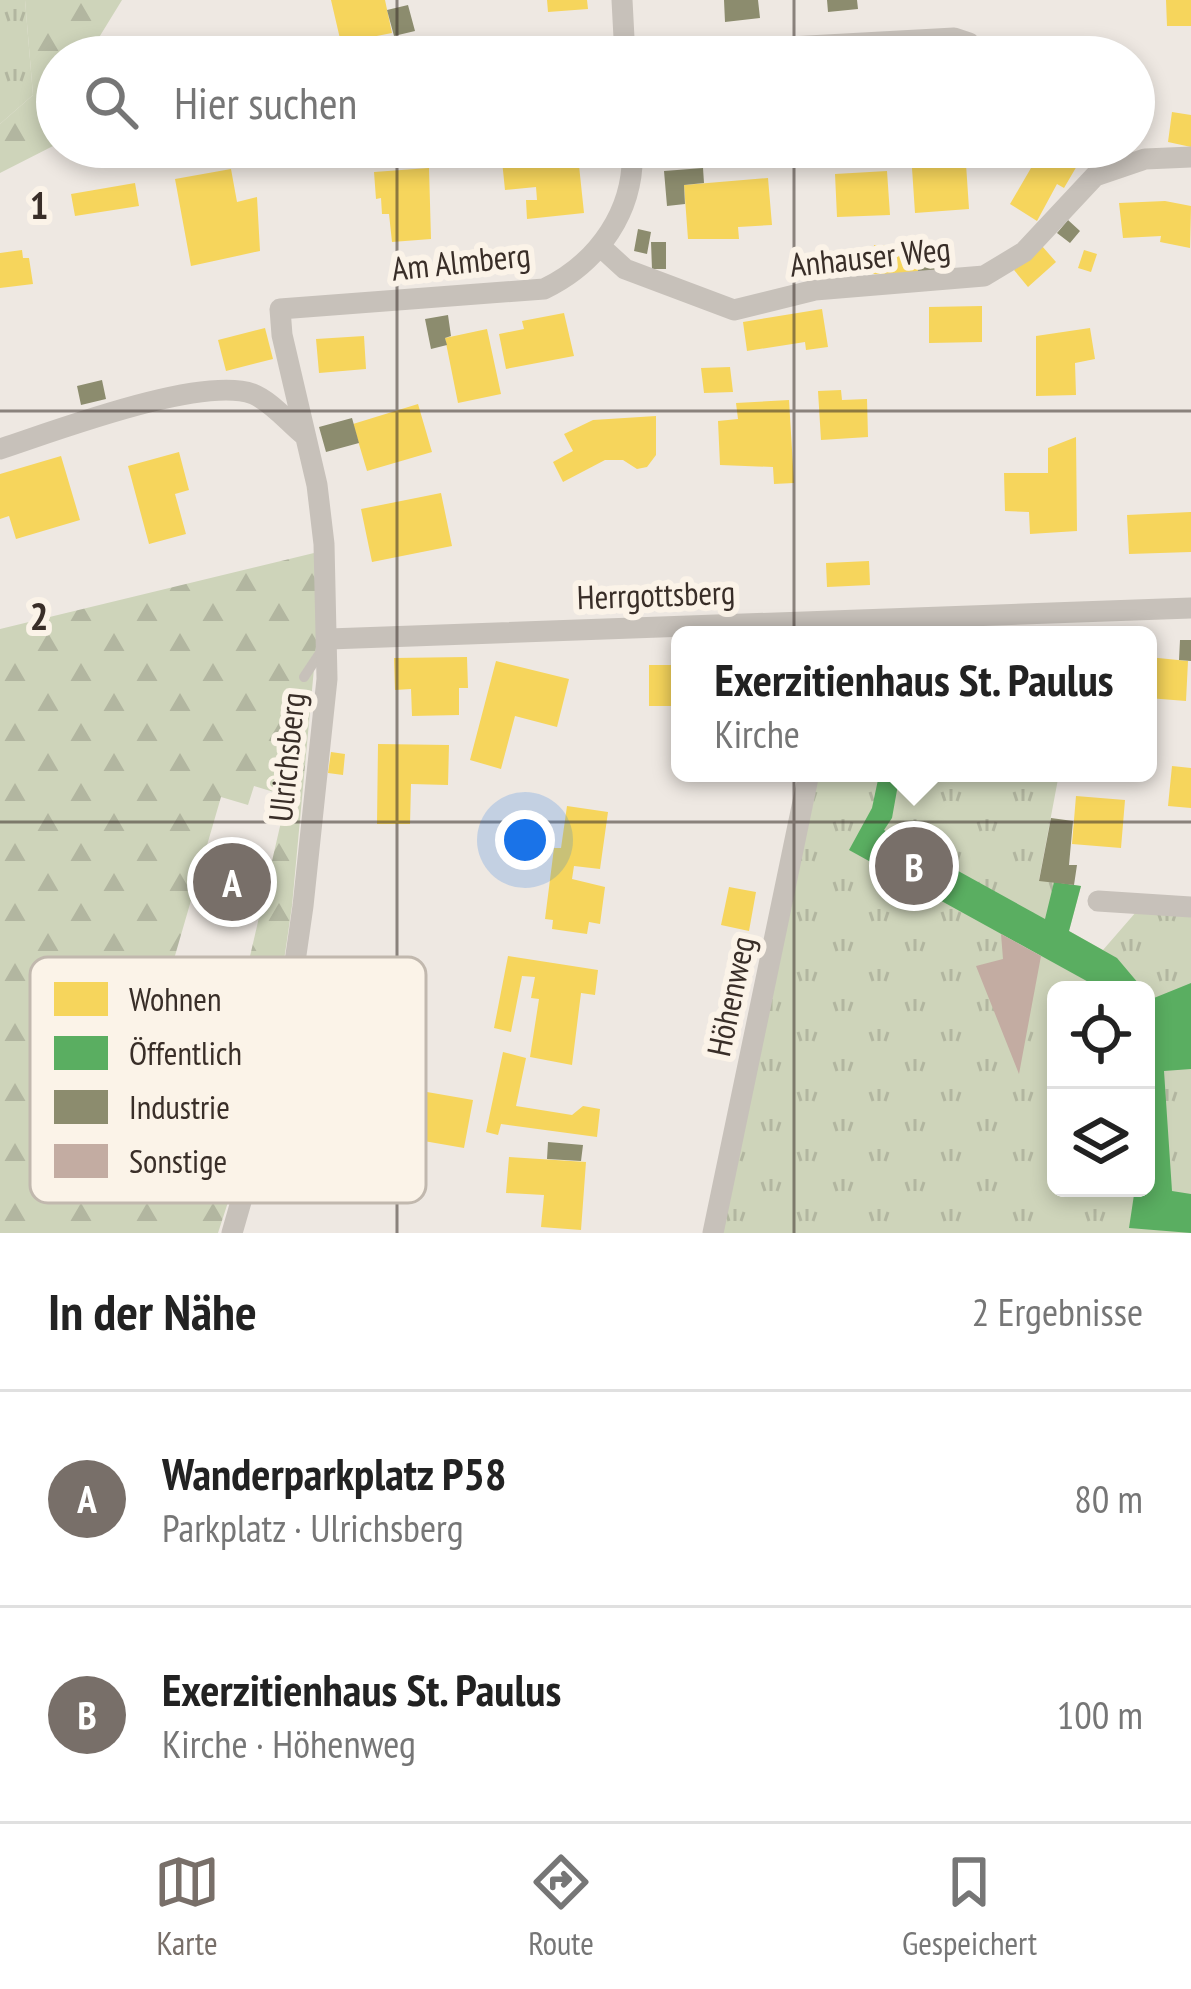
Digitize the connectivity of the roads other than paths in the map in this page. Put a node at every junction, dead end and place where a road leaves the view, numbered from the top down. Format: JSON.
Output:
{"nodes":[{"id":1,"x":622,"y":0,"type":"edge"},
{"id":2,"x":625,"y":36,"type":"edge"},
{"id":3,"x":1191,"y":157,"type":"edge"},
{"id":4,"x":1155,"y":159,"type":"edge"},
{"id":5,"x":629,"y":168,"type":"edge"},
{"id":6,"x":1119,"y":168,"type":"edge"},
{"id":7,"x":602,"y":248,"type":"junction"},
{"id":8,"x":304,"y":435,"type":"junction"},
{"id":9,"x":0,"y":449,"type":"edge"},
{"id":10,"x":1191,"y":608,"type":"edge"},
{"id":11,"x":871,"y":626,"type":"edge"},
{"id":12,"x":671,"y":632,"type":"edge"},
{"id":13,"x":329,"y":639,"type":"junction"},
{"id":14,"x":304,"y":677,"type":"dead end"},
{"id":15,"x":807,"y":782,"type":"edge"},
{"id":16,"x":1098,"y":901,"type":"dead end"},
{"id":17,"x":1191,"y":907,"type":"edge"},
{"id":18,"x":296,"y":957,"type":"edge"},
{"id":19,"x":241,"y":1203,"type":"edge"},
{"id":20,"x":232,"y":1233,"type":"edge"},
{"id":21,"x":713,"y":1233,"type":"edge"}],
"edges":[{"from":1,"to":2,"type":"street"},
{"from":3,"to":4,"type":"street","name":"Anhauser Weg"},
{"from":5,"to":7,"type":"street"},
{"from":6,"to":7,"type":"street","name":"Anhauser Weg"},
{"from":7,"to":8,"type":"street","name":"Am Almberg"},
{"from":8,"to":9,"type":"street"},
{"from":8,"to":13,"type":"street"},
{"from":10,"to":11,"type":"street","name":"Herrgottsberg"},
{"from":12,"to":13,"type":"street","name":"Herrgottsberg"},
{"from":13,"to":14,"type":"lane"},
{"from":13,"to":18,"type":"street","name":"Ulrichsberg"},
{"from":15,"to":21,"type":"street","name":"Höhenweg"},
{"from":16,"to":17,"type":"street"},
{"from":19,"to":20,"type":"street","name":"Ulrichsberg"}]}
